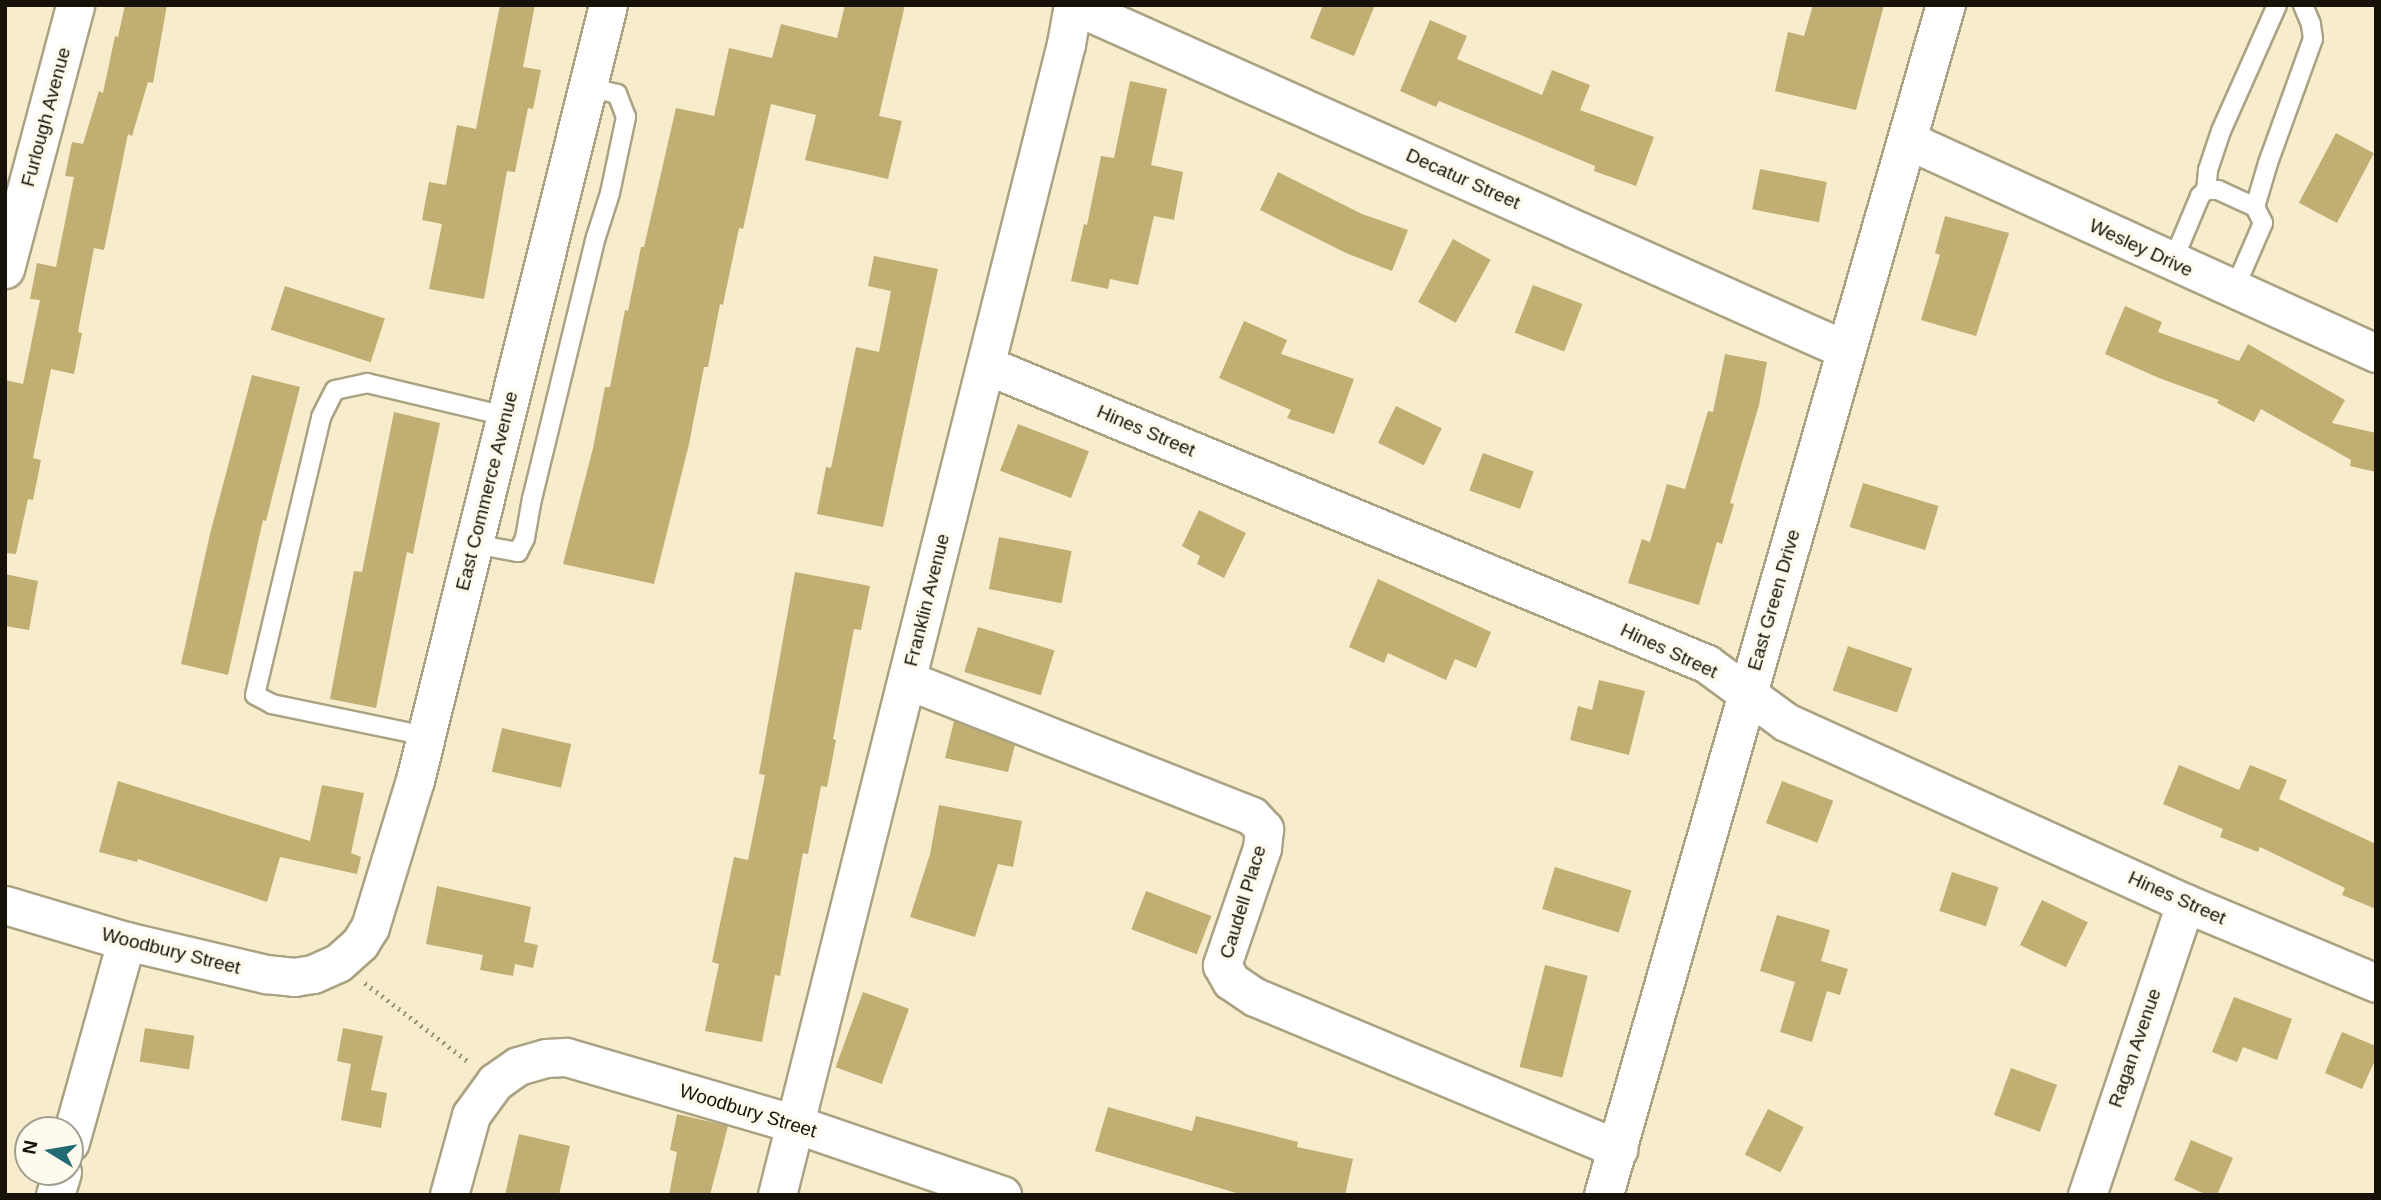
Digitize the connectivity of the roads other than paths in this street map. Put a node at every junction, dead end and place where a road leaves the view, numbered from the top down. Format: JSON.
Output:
{"nodes":[{"id":1,"x":75,"y":5,"type":"edge"},
{"id":2,"x":608,"y":5,"type":"edge"},
{"id":3,"x":1073,"y":5,"type":"edge"},
{"id":4,"x":1081,"y":5,"type":"edge"},
{"id":5,"x":1946,"y":5,"type":"edge"},
{"id":6,"x":2277,"y":5,"type":"edge"},
{"id":7,"x":2303,"y":5,"type":"edge"},
{"id":8,"x":589,"y":87,"type":"junction"},
{"id":9,"x":1907,"y":140,"type":"junction"},
{"id":10,"x":2206,"y":190,"type":"junction"},
{"id":11,"x":2255,"y":207,"type":"junction"},
{"id":12,"x":2172,"y":263,"type":"junction"},
{"id":13,"x":5,"y":269,"type":"edge"},
{"id":14,"x":2234,"y":290,"type":"junction"},
{"id":15,"x":1846,"y":350,"type":"junction"},
{"id":16,"x":2376,"y":353,"type":"edge"},
{"id":17,"x":986,"y":365,"type":"junction"},
{"id":18,"x":506,"y":416,"type":"junction"},
{"id":19,"x":474,"y":544,"type":"junction"},
{"id":20,"x":906,"y":680,"type":"junction"},
{"id":21,"x":1748,"y":692,"type":"junction"},
{"id":22,"x":426,"y":736,"type":"junction"},
{"id":23,"x":2185,"y":903,"type":"junction"},
{"id":24,"x":5,"y":905,"type":"edge"},
{"id":25,"x":126,"y":941,"type":"junction"},
{"id":26,"x":338,"y":963,"type":"joint"},
{"id":27,"x":2376,"y":983,"type":"edge"},
{"id":28,"x":77,"y":1116,"type":"edge"},
{"id":29,"x":795,"y":1124,"type":"junction"},
{"id":30,"x":1618,"y":1149,"type":"junction"},
{"id":31,"x":449,"y":1195,"type":"edge"},
{"id":32,"x":777,"y":1195,"type":"edge"},
{"id":33,"x":1002,"y":1195,"type":"edge"},
{"id":34,"x":1604,"y":1195,"type":"edge"},
{"id":35,"x":2087,"y":1195,"type":"edge"}],
"edges":[{"from":1,"to":13,"type":"street","name":"Furlough Avenue"},
{"from":2,"to":8,"type":"street","name":"East Commerce Avenue"},
{"from":3,"to":17,"type":"street","name":"Franklin Avenue"},
{"from":4,"to":15,"type":"street","name":"Decatur Street"},
{"from":5,"to":9,"type":"main road","name":"East Green Drive"},
{"from":6,"to":10,"type":"lane"},
{"from":7,"to":11,"type":"lane"},
{"from":8,"to":18,"type":"street","name":"East Commerce Avenue"},
{"from":8,"to":19,"type":"lane"},
{"from":9,"to":12,"type":"street","name":"Wesley Drive"},
{"from":9,"to":15,"type":"main road","name":"East Green Drive"},
{"from":10,"to":11,"type":"lane"},
{"from":10,"to":12,"type":"lane"},
{"from":11,"to":14,"type":"lane"},
{"from":12,"to":14,"type":"street","name":"Wesley Drive"},
{"from":14,"to":16,"type":"street","name":"Wesley Drive"},
{"from":15,"to":21,"type":"main road","name":"East Green Drive"},
{"from":17,"to":20,"type":"street","name":"Franklin Avenue"},
{"from":17,"to":21,"type":"street","name":"Hines Street"},
{"from":18,"to":19,"type":"street","name":"East Commerce Avenue"},
{"from":18,"to":22,"type":"lane"},
{"from":19,"to":22,"type":"street","name":"East Commerce Avenue"},
{"from":20,"to":29,"type":"street","name":"Franklin Avenue"},
{"from":20,"to":30,"type":"street","name":"Caudell Place"},
{"from":21,"to":23,"type":"street","name":"Hines Street"},
{"from":21,"to":30,"type":"main road","name":"East Green Drive"},
{"from":22,"to":26,"type":"street","name":"East Commerce Avenue"},
{"from":23,"to":27,"type":"street","name":"Hines Street"},
{"from":23,"to":35,"type":"street","name":"Ragan Avenue"},
{"from":24,"to":25,"type":"street","name":"Woodbury Street"},
{"from":25,"to":26,"type":"street","name":"Woodbury Street"},
{"from":25,"to":28,"type":"street"},
{"from":29,"to":31,"type":"street","name":"Woodbury Street"},
{"from":29,"to":32,"type":"street","name":"Franklin Avenue"},
{"from":29,"to":33,"type":"street","name":"Woodbury Street"},
{"from":30,"to":34,"type":"main road","name":"East Green Drive"}]}
